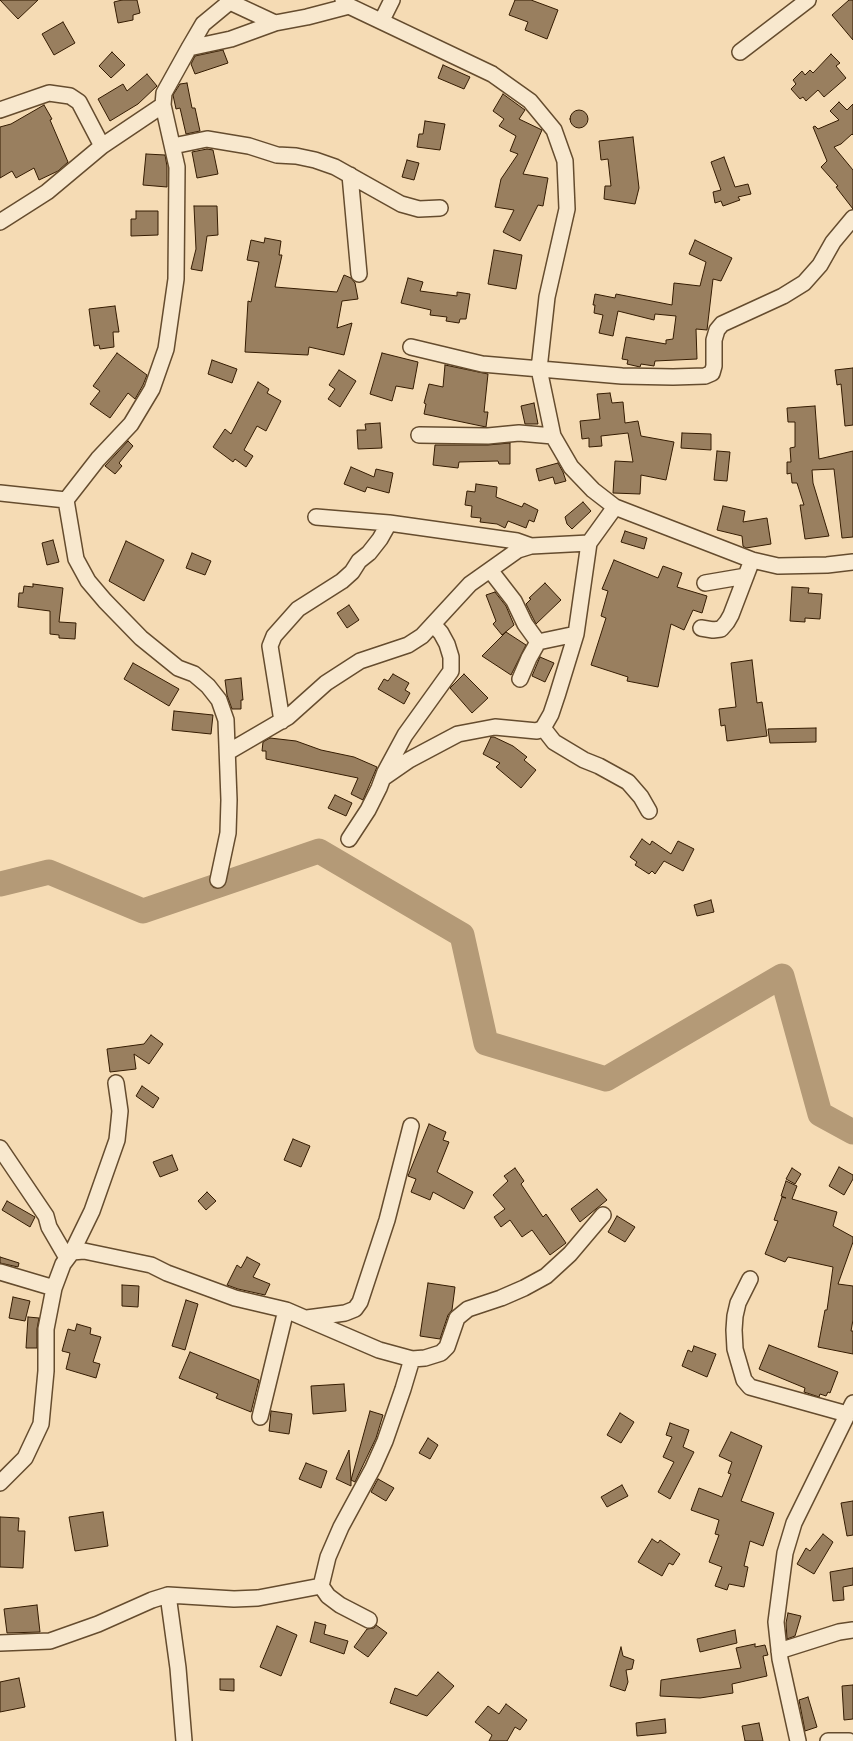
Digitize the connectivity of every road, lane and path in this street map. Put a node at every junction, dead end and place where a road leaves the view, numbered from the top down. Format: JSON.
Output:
{"nodes":[{"id":1,"x":392,"y":0,"type":"edge"},
{"id":2,"x":808,"y":0,"type":"edge"},
{"id":3,"x":231,"y":1,"type":"edge"},
{"id":4,"x":346,"y":3,"type":"edge"},
{"id":5,"x":382,"y":20,"type":"junction"},
{"id":6,"x":275,"y":23,"type":"junction"},
{"id":7,"x":188,"y":48,"type":"junction"},
{"id":8,"x":740,"y":52,"type":"dead end"},
{"id":9,"x":163,"y":105,"type":"junction"},
{"id":10,"x":0,"y":110,"type":"edge"},
{"id":11,"x":102,"y":146,"type":"junction"},
{"id":12,"x":173,"y":146,"type":"junction"},
{"id":13,"x":350,"y":176,"type":"junction"},
{"id":14,"x":440,"y":208,"type":"dead end"},
{"id":15,"x":853,"y":218,"type":"edge"},
{"id":16,"x":0,"y":222,"type":"edge"},
{"id":17,"x":359,"y":274,"type":"dead end"},
{"id":18,"x":411,"y":347,"type":"dead end"},
{"id":19,"x":539,"y":369,"type":"junction"},
{"id":20,"x":419,"y":435,"type":"dead end"},
{"id":21,"x":553,"y":436,"type":"junction"},
{"id":22,"x":0,"y":493,"type":"edge"},
{"id":23,"x":66,"y":500,"type":"junction"},
{"id":24,"x":615,"y":507,"type":"junction"},
{"id":25,"x":316,"y":517,"type":"dead end"},
{"id":26,"x":389,"y":523,"type":"junction"},
{"id":27,"x":589,"y":543,"type":"junction"},
{"id":28,"x":531,"y":546,"type":"junction"},
{"id":29,"x":752,"y":560,"type":"junction"},
{"id":30,"x":853,"y":562,"type":"edge"},
{"id":31,"x":490,"y":570,"type":"junction"},
{"id":32,"x":746,"y":576,"type":"junction"},
{"id":33,"x":705,"y":583,"type":"dead end"},
{"id":34,"x":433,"y":624,"type":"junction"},
{"id":35,"x":701,"y":628,"type":"dead end"},
{"id":36,"x":576,"y":634,"type":"junction"},
{"id":37,"x":538,"y":642,"type":"junction"},
{"id":38,"x":520,"y":679,"type":"dead end"},
{"id":39,"x":282,"y":721,"type":"junction"},
{"id":40,"x":543,"y":728,"type":"junction"},
{"id":41,"x":228,"y":752,"type":"junction"},
{"id":42,"x":383,"y":778,"type":"junction"},
{"id":43,"x":649,"y":811,"type":"dead end"},
{"id":44,"x":349,"y":839,"type":"dead end"},
{"id":45,"x":218,"y":880,"type":"dead end"},
{"id":46,"x":116,"y":1083,"type":"dead end"},
{"id":47,"x":411,"y":1126,"type":"dead end"},
{"id":48,"x":0,"y":1148,"type":"edge"},
{"id":49,"x":603,"y":1215,"type":"dead end"},
{"id":50,"x":70,"y":1255,"type":"junction"},
{"id":51,"x":0,"y":1272,"type":"edge"},
{"id":52,"x":750,"y":1279,"type":"dead end"},
{"id":53,"x":54,"y":1288,"type":"junction"},
{"id":54,"x":286,"y":1310,"type":"junction"},
{"id":55,"x":306,"y":1318,"type":"junction"},
{"id":56,"x":412,"y":1359,"type":"junction"},
{"id":57,"x":850,"y":1409,"type":"edge"},
{"id":58,"x":260,"y":1417,"type":"dead end"},
{"id":59,"x":0,"y":1483,"type":"edge"},
{"id":60,"x":321,"y":1586,"type":"junction"},
{"id":61,"x":168,"y":1595,"type":"junction"},
{"id":62,"x":369,"y":1620,"type":"dead end"},
{"id":63,"x":853,"y":1630,"type":"edge"},
{"id":64,"x":0,"y":1643,"type":"edge"},
{"id":65,"x":779,"y":1652,"type":"junction"},
{"id":66,"x":184,"y":1741,"type":"edge"},
{"id":67,"x":798,"y":1741,"type":"edge"},
{"id":68,"x":828,"y":1741,"type":"edge"},
{"id":69,"x":849,"y":1741,"type":"edge"}],
"edges":[{"from":1,"to":5,"type":"street"},
{"from":2,"to":8,"type":"street"},
{"from":3,"to":6,"type":"street"},
{"from":3,"to":7,"type":"street"},
{"from":4,"to":5,"type":"street"},
{"from":4,"to":6,"type":"street"},
{"from":5,"to":19,"type":"street"},
{"from":6,"to":7,"type":"street"},
{"from":7,"to":9,"type":"street"},
{"from":9,"to":11,"type":"street"},
{"from":9,"to":12,"type":"street"},
{"from":10,"to":11,"type":"street"},
{"from":11,"to":16,"type":"street"},
{"from":12,"to":13,"type":"street"},
{"from":12,"to":23,"type":"street"},
{"from":13,"to":14,"type":"street"},
{"from":13,"to":17,"type":"street"},
{"from":15,"to":19,"type":"street"},
{"from":18,"to":19,"type":"street"},
{"from":19,"to":21,"type":"street"},
{"from":20,"to":21,"type":"street"},
{"from":21,"to":24,"type":"street"},
{"from":22,"to":23,"type":"street"},
{"from":23,"to":41,"type":"street"},
{"from":24,"to":27,"type":"street"},
{"from":24,"to":29,"type":"street"},
{"from":25,"to":26,"type":"street"},
{"from":26,"to":28,"type":"street"},
{"from":26,"to":39,"type":"street"},
{"from":27,"to":28,"type":"street"},
{"from":27,"to":36,"type":"street"},
{"from":28,"to":31,"type":"street"},
{"from":29,"to":30,"type":"street"},
{"from":29,"to":32,"type":"street"},
{"from":31,"to":34,"type":"street"},
{"from":31,"to":37,"type":"street"},
{"from":32,"to":33,"type":"street"},
{"from":32,"to":35,"type":"street"},
{"from":34,"to":39,"type":"street"},
{"from":34,"to":42,"type":"street"},
{"from":36,"to":37,"type":"street"},
{"from":36,"to":40,"type":"street"},
{"from":37,"to":38,"type":"street"},
{"from":39,"to":41,"type":"street"},
{"from":40,"to":42,"type":"street"},
{"from":40,"to":43,"type":"street"},
{"from":41,"to":45,"type":"street"},
{"from":42,"to":44,"type":"street"},
{"from":46,"to":50,"type":"street"},
{"from":47,"to":55,"type":"street"},
{"from":48,"to":50,"type":"street"},
{"from":49,"to":56,"type":"street"},
{"from":50,"to":53,"type":"street"},
{"from":50,"to":54,"type":"street"},
{"from":51,"to":53,"type":"street"},
{"from":52,"to":57,"type":"street"},
{"from":53,"to":59,"type":"street"},
{"from":54,"to":55,"type":"street"},
{"from":54,"to":58,"type":"street"},
{"from":55,"to":56,"type":"street"},
{"from":56,"to":60,"type":"street"},
{"from":57,"to":65,"type":"street"},
{"from":60,"to":61,"type":"street"},
{"from":60,"to":62,"type":"street"},
{"from":61,"to":64,"type":"street"},
{"from":61,"to":66,"type":"street"},
{"from":63,"to":65,"type":"street"},
{"from":65,"to":67,"type":"street"},
{"from":68,"to":69,"type":"street"}]}
